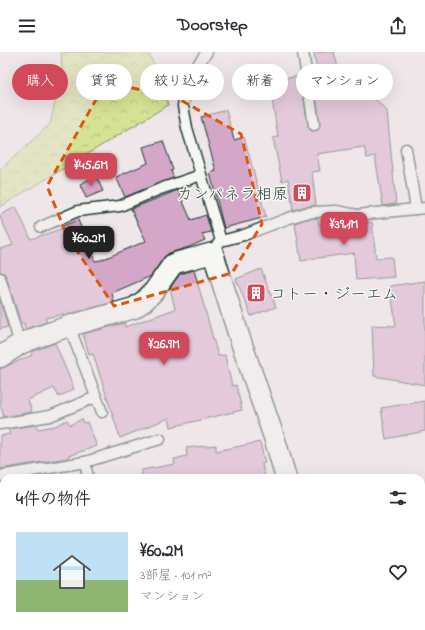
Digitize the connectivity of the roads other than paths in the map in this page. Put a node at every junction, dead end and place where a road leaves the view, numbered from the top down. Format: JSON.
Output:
{"nodes":[{"id":1,"x":207,"y":52,"type":"edge"},
{"id":2,"x":303,"y":52,"type":"edge"},
{"id":3,"x":314,"y":125,"type":"dead end"},
{"id":4,"x":406,"y":149,"type":"dead end"},
{"id":5,"x":201,"y":175,"type":"junction"},
{"id":6,"x":420,"y":208,"type":"edge"},
{"id":7,"x":40,"y":227,"type":"dead end"},
{"id":8,"x":217,"y":247,"type":"junction"},
{"id":9,"x":0,"y":278,"type":"edge"},
{"id":10,"x":69,"y":326,"type":"junction"},
{"id":11,"x":20,"y":344,"type":"junction"},
{"id":12,"x":0,"y":357,"type":"edge"},
{"id":13,"x":96,"y":397,"type":"junction"},
{"id":14,"x":102,"y":412,"type":"dead end"},
{"id":15,"x":0,"y":424,"type":"edge"},
{"id":16,"x":160,"y":439,"type":"dead end"},
{"id":17,"x":85,"y":462,"type":"junction"},
{"id":18,"x":12,"y":474,"type":"edge"},
{"id":19,"x":87,"y":474,"type":"edge"},
{"id":20,"x":285,"y":474,"type":"edge"}],
"edges":[{"from":1,"to":5,"type":"lane"},
{"from":2,"to":3,"type":"lane"},
{"from":4,"to":6,"type":"lane"},
{"from":5,"to":7,"type":"lane"},
{"from":5,"to":8,"type":"lane"},
{"from":6,"to":8,"type":"lane"},
{"from":8,"to":10,"type":"street"},
{"from":8,"to":20,"type":"street"},
{"from":9,"to":11,"type":"lane"},
{"from":10,"to":11,"type":"street"},
{"from":10,"to":13,"type":"lane"},
{"from":11,"to":12,"type":"street"},
{"from":13,"to":14,"type":"lane"},
{"from":13,"to":15,"type":"lane"},
{"from":16,"to":17,"type":"lane"},
{"from":17,"to":18,"type":"lane"},
{"from":17,"to":19,"type":"lane"}]}
